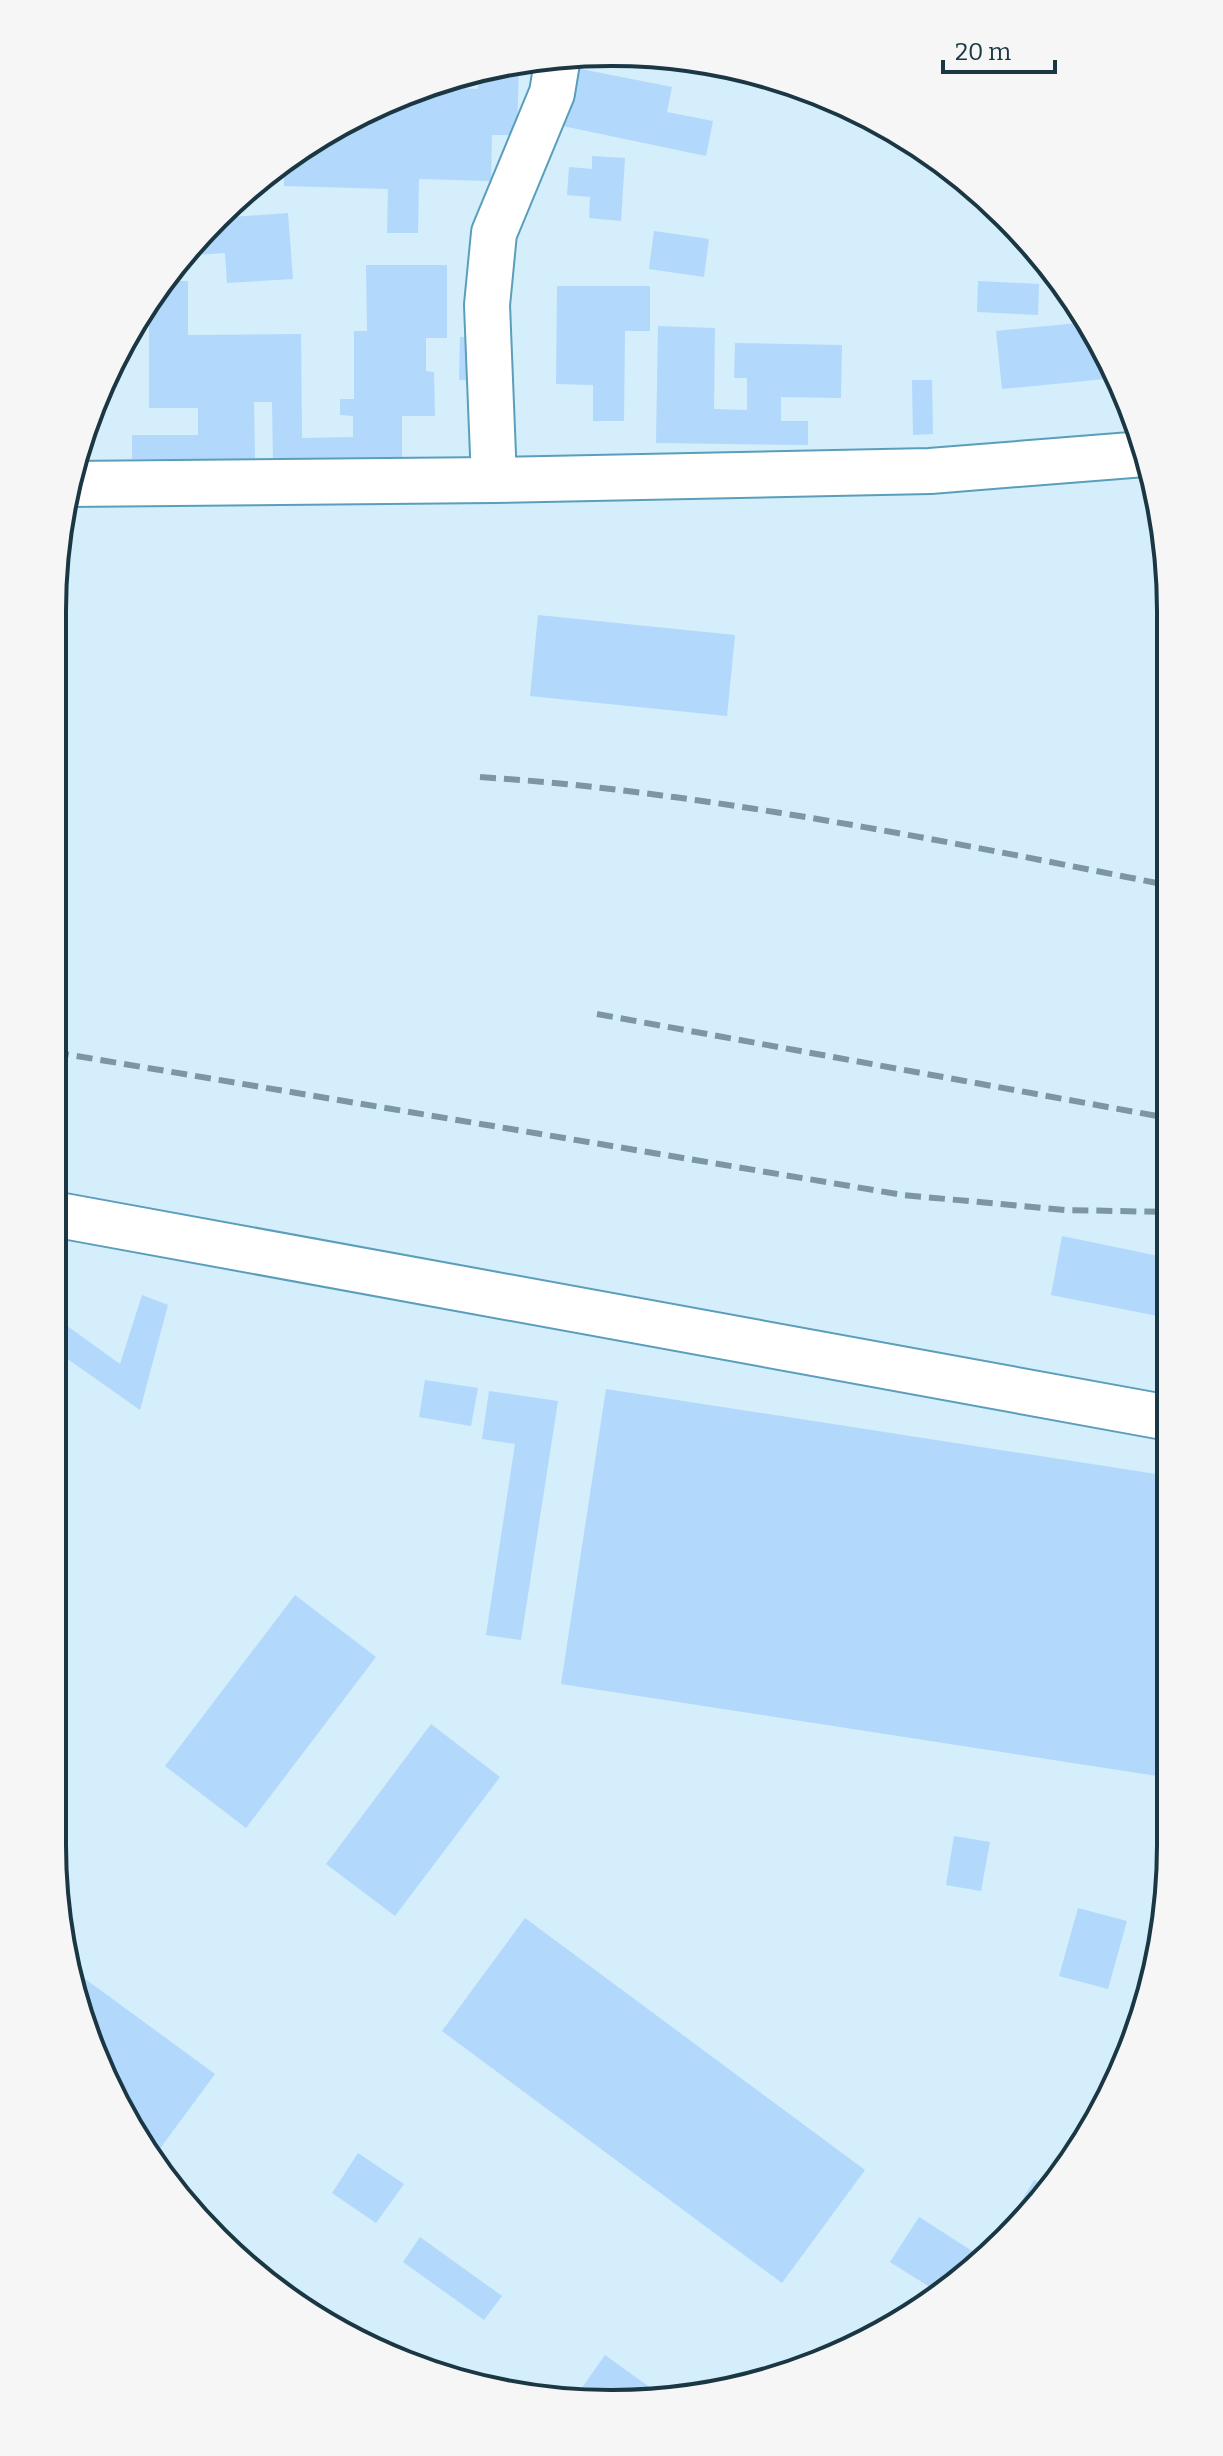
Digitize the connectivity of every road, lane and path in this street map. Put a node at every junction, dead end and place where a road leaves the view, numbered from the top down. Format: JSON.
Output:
{"nodes":[{"id":1,"x":556,"y":69,"type":"edge"},
{"id":2,"x":1134,"y":455,"type":"edge"},
{"id":3,"x":494,"y":480,"type":"junction"},
{"id":4,"x":81,"y":484,"type":"edge"},
{"id":5,"x":66,"y":1216,"type":"edge"},
{"id":6,"x":1157,"y":1416,"type":"edge"}],
"edges":[{"from":1,"to":3,"type":"street"},
{"from":2,"to":3,"type":"street"},
{"from":3,"to":4,"type":"street"},
{"from":5,"to":6,"type":"street"}]}
